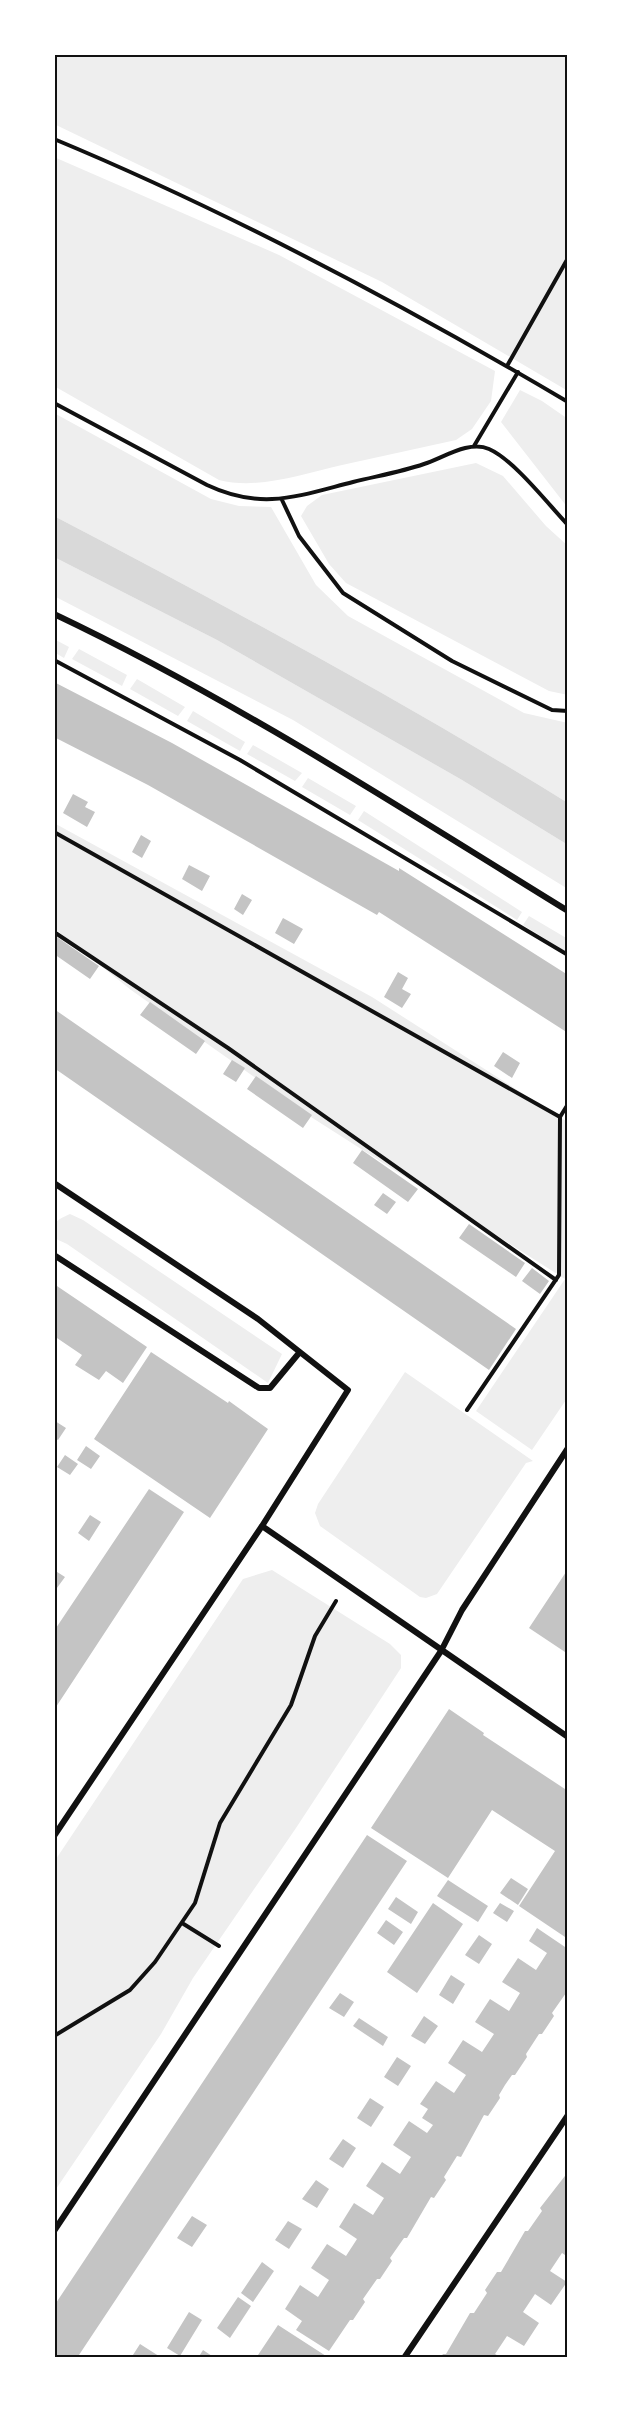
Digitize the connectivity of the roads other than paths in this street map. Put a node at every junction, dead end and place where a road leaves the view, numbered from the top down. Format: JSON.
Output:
{"nodes":[{"id":1,"x":54,"y":614,"type":"edge"},
{"id":2,"x":568,"y":911,"type":"edge"},
{"id":3,"x":54,"y":1183,"type":"edge"},
{"id":4,"x":54,"y":1255,"type":"edge"},
{"id":5,"x":299,"y":1353,"type":"junction"},
{"id":6,"x":568,"y":1448,"type":"edge"},
{"id":7,"x":262,"y":1526,"type":"junction"},
{"id":8,"x":441,"y":1651,"type":"junction"},
{"id":9,"x":568,"y":1737,"type":"edge"},
{"id":10,"x":54,"y":1836,"type":"edge"},
{"id":11,"x":568,"y":2115,"type":"edge"},
{"id":12,"x":54,"y":2231,"type":"edge"},
{"id":13,"x":404,"y":2358,"type":"edge"}],
"edges":[{"from":1,"to":2,"type":"street"},
{"from":3,"to":5,"type":"street"},
{"from":4,"to":5,"type":"street"},
{"from":5,"to":7,"type":"street"},
{"from":6,"to":8,"type":"street"},
{"from":7,"to":8,"type":"street"},
{"from":7,"to":10,"type":"street"},
{"from":8,"to":9,"type":"street"},
{"from":8,"to":12,"type":"street"},
{"from":11,"to":13,"type":"street"}]}
